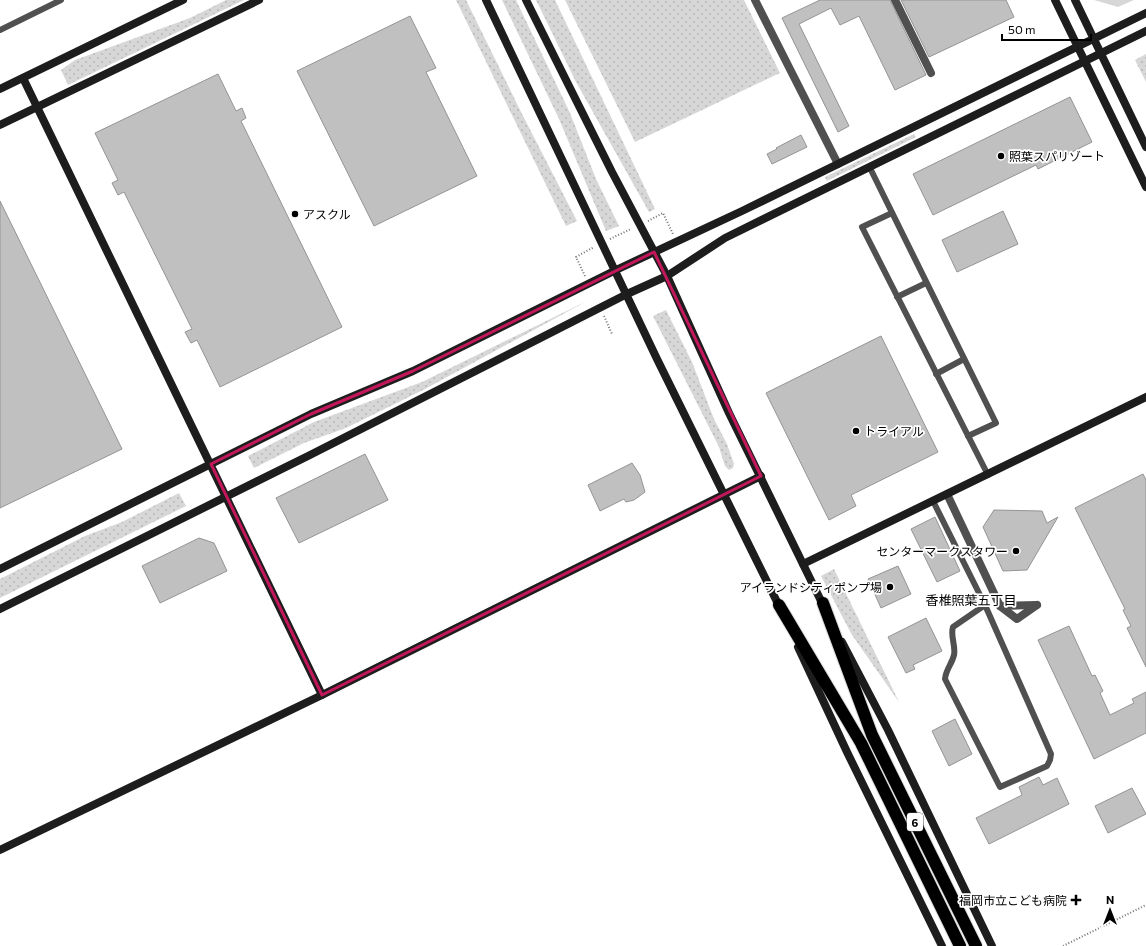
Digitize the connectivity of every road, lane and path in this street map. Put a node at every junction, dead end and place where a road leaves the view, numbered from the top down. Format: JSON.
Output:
{"nodes":[{"id":1,"x":61,"y":0,"type":"edge"},
{"id":2,"x":183,"y":0,"type":"edge"},
{"id":3,"x":259,"y":0,"type":"edge"},
{"id":4,"x":486,"y":0,"type":"edge"},
{"id":5,"x":526,"y":0,"type":"edge"},
{"id":6,"x":755,"y":0,"type":"edge"},
{"id":7,"x":895,"y":0,"type":"edge"},
{"id":8,"x":1055,"y":0,"type":"edge"},
{"id":9,"x":1075,"y":0,"type":"edge"},
{"id":10,"x":1146,"y":13,"type":"edge"},
{"id":11,"x":0,"y":30,"type":"edge"},
{"id":12,"x":1146,"y":31,"type":"edge"},
{"id":13,"x":1094,"y":39,"type":"junction"},
{"id":14,"x":1079,"y":46,"type":"junction"},
{"id":15,"x":1101,"y":52,"type":"junction"},
{"id":16,"x":1086,"y":60,"type":"junction"},
{"id":17,"x":931,"y":73,"type":"dead end"},
{"id":18,"x":23,"y":78,"type":"junction"},
{"id":19,"x":0,"y":89,"type":"edge"},
{"id":20,"x":36,"y":107,"type":"junction"},
{"id":21,"x":0,"y":125,"type":"edge"},
{"id":22,"x":1146,"y":147,"type":"edge"},
{"id":23,"x":838,"y":164,"type":"junction"},
{"id":24,"x":870,"y":168,"type":"junction"},
{"id":25,"x":1146,"y":187,"type":"edge"},
{"id":26,"x":892,"y":213,"type":"junction"},
{"id":27,"x":654,"y":252,"type":"junction"},
{"id":28,"x":616,"y":270,"type":"junction"},
{"id":29,"x":666,"y":276,"type":"junction"},
{"id":30,"x":926,"y":283,"type":"junction"},
{"id":31,"x":627,"y":294,"type":"junction"},
{"id":32,"x":897,"y":297,"type":"junction"},
{"id":33,"x":964,"y":359,"type":"junction"},
{"id":34,"x":936,"y":374,"type":"junction"},
{"id":35,"x":1146,"y":397,"type":"edge"},
{"id":36,"x":968,"y":436,"type":"junction"},
{"id":37,"x":211,"y":464,"type":"junction"},
{"id":38,"x":988,"y":475,"type":"junction"},
{"id":39,"x":761,"y":476,"type":"junction"},
{"id":40,"x":947,"y":494,"type":"junction"},
{"id":41,"x":225,"y":496,"type":"junction"},
{"id":42,"x":724,"y":496,"type":"junction"},
{"id":43,"x":933,"y":501,"type":"junction"},
{"id":44,"x":803,"y":564,"type":"junction"},
{"id":45,"x":0,"y":569,"type":"edge"},
{"id":46,"x":822,"y":603,"type":"junction"},
{"id":47,"x":779,"y":605,"type":"junction"},
{"id":48,"x":985,"y":605,"type":"junction"},
{"id":49,"x":1000,"y":606,"type":"dead end"},
{"id":50,"x":0,"y":608,"type":"edge"},
{"id":51,"x":322,"y":695,"type":"junction"},
{"id":52,"x":0,"y":850,"type":"edge"},
{"id":53,"x":1146,"y":905,"type":"edge"},
{"id":54,"x":942,"y":946,"type":"edge"},
{"id":55,"x":960,"y":946,"type":"edge"},
{"id":56,"x":976,"y":946,"type":"edge"},
{"id":57,"x":992,"y":946,"type":"edge"},
{"id":58,"x":1063,"y":946,"type":"edge"}],
"edges":[{"from":1,"to":11,"type":"lane"},
{"from":2,"to":18,"type":"street"},
{"from":3,"to":20,"type":"street"},
{"from":4,"to":28,"type":"street"},
{"from":5,"to":27,"type":"street"},
{"from":6,"to":23,"type":"street"},
{"from":7,"to":17,"type":"street"},
{"from":8,"to":14,"type":"street"},
{"from":9,"to":13,"type":"street"},
{"from":10,"to":13,"type":"street"},
{"from":12,"to":15,"type":"street"},
{"from":13,"to":14,"type":"street"},
{"from":13,"to":15,"type":"street"},
{"from":14,"to":16,"type":"street"},
{"from":14,"to":23,"type":"street"},
{"from":15,"to":16,"type":"street"},
{"from":15,"to":22,"type":"street"},
{"from":16,"to":24,"type":"street"},
{"from":16,"to":25,"type":"street"},
{"from":18,"to":19,"type":"street"},
{"from":18,"to":20,"type":"street"},
{"from":20,"to":21,"type":"street"},
{"from":20,"to":37,"type":"street"},
{"from":23,"to":27,"type":"street"},
{"from":24,"to":26,"type":"lane"},
{"from":24,"to":29,"type":"street"},
{"from":26,"to":30,"type":"lane"},
{"from":26,"to":32,"type":"lane"},
{"from":27,"to":28,"type":"street"},
{"from":27,"to":29,"type":"street"},
{"from":28,"to":31,"type":"street"},
{"from":28,"to":37,"type":"street"},
{"from":29,"to":31,"type":"street"},
{"from":29,"to":39,"type":"street"},
{"from":30,"to":32,"type":"lane"},
{"from":30,"to":33,"type":"lane"},
{"from":31,"to":41,"type":"street"},
{"from":31,"to":42,"type":"street"},
{"from":32,"to":34,"type":"lane"},
{"from":33,"to":34,"type":"lane"},
{"from":33,"to":36,"type":"lane"},
{"from":34,"to":36,"type":"lane"},
{"from":35,"to":38,"type":"street"},
{"from":36,"to":38,"type":"lane"},
{"from":37,"to":41,"type":"street"},
{"from":37,"to":45,"type":"street"},
{"from":38,"to":40,"type":"street"},
{"from":39,"to":42,"type":"street"},
{"from":39,"to":44,"type":"street"},
{"from":40,"to":43,"type":"street"},
{"from":40,"to":49,"type":"street"},
{"from":41,"to":50,"type":"street"},
{"from":41,"to":51,"type":"street"},
{"from":42,"to":47,"type":"street"},
{"from":42,"to":51,"type":"street"},
{"from":43,"to":44,"type":"street"},
{"from":43,"to":48,"type":"lane"},
{"from":44,"to":46,"type":"street"},
{"from":46,"to":56,"type":"highway","number":"6"},
{"from":46,"to":57,"type":"street"},
{"from":47,"to":54,"type":"street"},
{"from":47,"to":55,"type":"highway","number":"6"},
{"from":48,"to":48,"type":"lane"},
{"from":51,"to":52,"type":"street"},
{"from":53,"to":58,"type":"path"}]}
